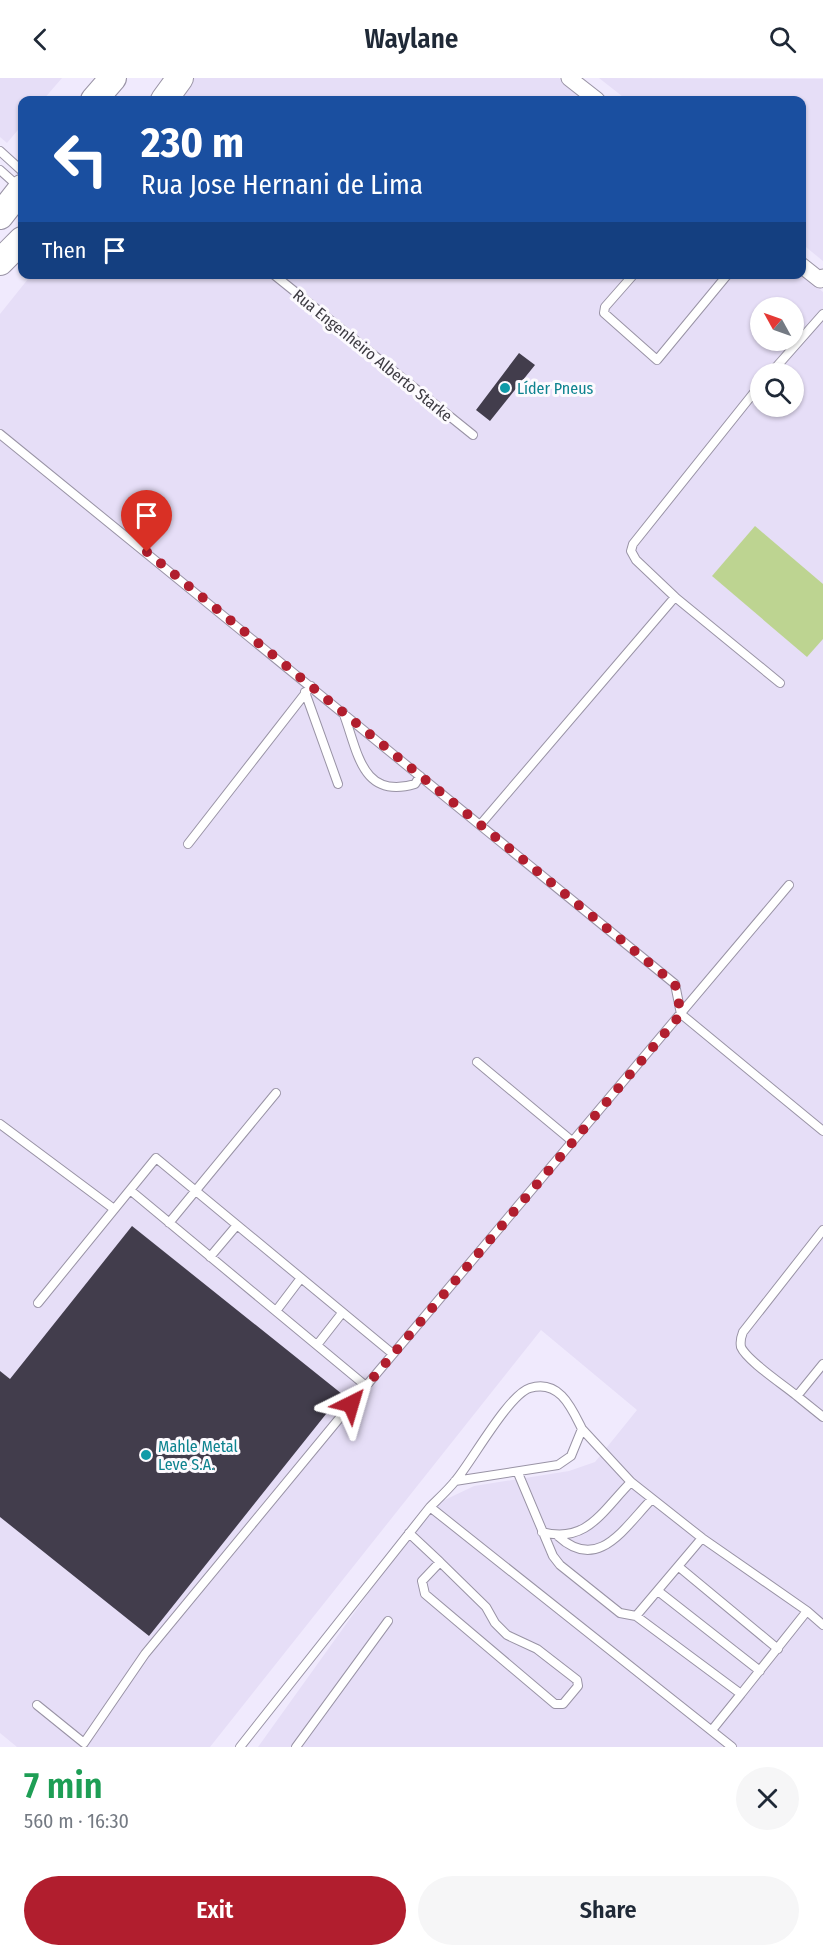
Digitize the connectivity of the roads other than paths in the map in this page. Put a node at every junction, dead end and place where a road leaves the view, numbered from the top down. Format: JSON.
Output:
{"nodes":[{"id":1,"x":113,"y":78,"type":"edge"},
{"id":2,"x":180,"y":78,"type":"edge"},
{"id":3,"x":569,"y":78,"type":"edge"},
{"id":4,"x":97,"y":96,"type":"edge"},
{"id":5,"x":167,"y":96,"type":"edge"},
{"id":6,"x":592,"y":96,"type":"edge"},
{"id":7,"x":0,"y":151,"type":"edge"},
{"id":8,"x":18,"y":167,"type":"edge"},
{"id":9,"x":0,"y":170,"type":"edge"},
{"id":10,"x":18,"y":186,"type":"edge"},
{"id":11,"x":18,"y":194,"type":"edge"},
{"id":12,"x":0,"y":216,"type":"edge"},
{"id":13,"x":18,"y":244,"type":"edge"},
{"id":14,"x":0,"y":262,"type":"edge"},
{"id":15,"x":806,"y":269,"type":"edge"},
{"id":16,"x":279,"y":279,"type":"edge"},
{"id":17,"x":630,"y":279,"type":"edge"},
{"id":18,"x":724,"y":279,"type":"edge"},
{"id":19,"x":822,"y":280,"type":"edge"},
{"id":20,"x":823,"y":314,"type":"edge"},
{"id":21,"x":780,"y":363,"type":"edge"},
{"id":22,"x":750,"y":397,"type":"edge"},
{"id":23,"x":0,"y":434,"type":"edge"},
{"id":24,"x":473,"y":435,"type":"dead end"},
{"id":25,"x":675,"y":597,"type":"junction"},
{"id":26,"x":780,"y":683,"type":"dead end"},
{"id":27,"x":308,"y":689,"type":"junction"},
{"id":28,"x":342,"y":710,"type":"junction"},
{"id":29,"x":420,"y":776,"type":"junction"},
{"id":30,"x":338,"y":784,"type":"dead end"},
{"id":31,"x":480,"y":825,"type":"junction"},
{"id":32,"x":188,"y":844,"type":"dead end"},
{"id":33,"x":789,"y":885,"type":"dead end"},
{"id":34,"x":681,"y":1014,"type":"junction"},
{"id":35,"x":477,"y":1062,"type":"dead end"},
{"id":36,"x":276,"y":1093,"type":"dead end"},
{"id":37,"x":0,"y":1124,"type":"edge"},
{"id":38,"x":823,"y":1131,"type":"edge"},
{"id":39,"x":572,"y":1141,"type":"junction"},
{"id":40,"x":130,"y":1190,"type":"junction"},
{"id":41,"x":195,"y":1191,"type":"junction"},
{"id":42,"x":114,"y":1209,"type":"junction"},
{"id":43,"x":169,"y":1223,"type":"junction"},
{"id":44,"x":237,"y":1225,"type":"junction"},
{"id":45,"x":823,"y":1230,"type":"edge"},
{"id":46,"x":210,"y":1257,"type":"junction"},
{"id":47,"x":301,"y":1278,"type":"junction"},
{"id":48,"x":38,"y":1303,"type":"dead end"},
{"id":49,"x":276,"y":1311,"type":"junction"},
{"id":50,"x":342,"y":1313,"type":"junction"},
{"id":51,"x":317,"y":1345,"type":"junction"},
{"id":52,"x":393,"y":1354,"type":"junction"},
{"id":53,"x":823,"y":1364,"type":"edge"},
{"id":54,"x":366,"y":1386,"type":"junction"},
{"id":55,"x":797,"y":1396,"type":"junction"},
{"id":56,"x":823,"y":1417,"type":"edge"},
{"id":57,"x":582,"y":1429,"type":"junction"},
{"id":58,"x":518,"y":1473,"type":"junction"},
{"id":59,"x":455,"y":1481,"type":"junction"},
{"id":60,"x":631,"y":1482,"type":"junction"},
{"id":61,"x":651,"y":1500,"type":"junction"},
{"id":62,"x":430,"y":1507,"type":"junction"},
{"id":63,"x":542,"y":1532,"type":"junction"},
{"id":64,"x":409,"y":1533,"type":"junction"},
{"id":65,"x":558,"y":1536,"type":"junction"},
{"id":66,"x":702,"y":1538,"type":"junction"},
{"id":67,"x":440,"y":1562,"type":"junction"},
{"id":68,"x":679,"y":1567,"type":"junction"},
{"id":69,"x":658,"y":1591,"type":"junction"},
{"id":70,"x":807,"y":1611,"type":"junction"},
{"id":71,"x":636,"y":1616,"type":"junction"},
{"id":72,"x":388,"y":1621,"type":"dead end"},
{"id":73,"x":823,"y":1625,"type":"edge"},
{"id":74,"x":778,"y":1649,"type":"junction"},
{"id":75,"x":760,"y":1671,"type":"junction"},
{"id":76,"x":741,"y":1694,"type":"junction"},
{"id":77,"x":37,"y":1705,"type":"dead end"},
{"id":78,"x":711,"y":1731,"type":"junction"},
{"id":79,"x":82,"y":1745,"type":"edge"},
{"id":80,"x":240,"y":1747,"type":"edge"},
{"id":81,"x":296,"y":1747,"type":"edge"},
{"id":82,"x":732,"y":1747,"type":"edge"}],
"edges":[{"from":1,"to":4,"type":"highway"},
{"from":2,"to":5,"type":"highway"},
{"from":3,"to":6,"type":"street"},
{"from":7,"to":8,"type":"lane"},
{"from":9,"to":10,"type":"lane"},
{"from":11,"to":12,"type":"highway"},
{"from":13,"to":14,"type":"highway"},
{"from":15,"to":19,"type":"street"},
{"from":16,"to":24,"type":"lane","name":"Rua Engenheiro Alberto Starke"},
{"from":17,"to":18,"type":"lane"},
{"from":20,"to":21,"type":"lane"},
{"from":22,"to":25,"type":"lane"},
{"from":23,"to":27,"type":"lane"},
{"from":25,"to":26,"type":"lane"},
{"from":25,"to":31,"type":"lane"},
{"from":27,"to":28,"type":"lane"},
{"from":27,"to":30,"type":"lane"},
{"from":27,"to":32,"type":"lane"},
{"from":28,"to":29,"type":"lane"},
{"from":28,"to":29,"type":"lane"},
{"from":29,"to":31,"type":"lane"},
{"from":31,"to":34,"type":"lane"},
{"from":33,"to":34,"type":"lane"},
{"from":34,"to":38,"type":"lane"},
{"from":34,"to":39,"type":"lane"},
{"from":35,"to":39,"type":"lane"},
{"from":36,"to":41,"type":"lane"},
{"from":37,"to":42,"type":"lane"},
{"from":39,"to":52,"type":"lane"},
{"from":40,"to":41,"type":"lane"},
{"from":40,"to":42,"type":"lane"},
{"from":40,"to":43,"type":"lane"},
{"from":41,"to":43,"type":"lane"},
{"from":41,"to":44,"type":"lane"},
{"from":42,"to":48,"type":"lane"},
{"from":43,"to":46,"type":"lane"},
{"from":44,"to":46,"type":"lane"},
{"from":44,"to":47,"type":"lane"},
{"from":45,"to":55,"type":"lane"},
{"from":46,"to":49,"type":"lane"},
{"from":47,"to":49,"type":"lane"},
{"from":47,"to":50,"type":"lane"},
{"from":49,"to":51,"type":"lane"},
{"from":50,"to":51,"type":"lane"},
{"from":50,"to":52,"type":"lane"},
{"from":51,"to":54,"type":"lane"},
{"from":52,"to":54,"type":"lane"},
{"from":53,"to":55,"type":"lane"},
{"from":54,"to":79,"type":"lane"},
{"from":55,"to":56,"type":"lane"},
{"from":57,"to":58,"type":"lane"},
{"from":57,"to":59,"type":"lane"},
{"from":57,"to":60,"type":"lane"},
{"from":58,"to":59,"type":"lane"},
{"from":58,"to":63,"type":"lane"},
{"from":59,"to":62,"type":"lane"},
{"from":60,"to":61,"type":"lane"},
{"from":60,"to":65,"type":"lane"},
{"from":61,"to":65,"type":"lane"},
{"from":61,"to":66,"type":"lane"},
{"from":62,"to":64,"type":"lane"},
{"from":62,"to":78,"type":"lane"},
{"from":63,"to":65,"type":"lane"},
{"from":63,"to":71,"type":"lane"},
{"from":64,"to":67,"type":"lane"},
{"from":64,"to":80,"type":"lane"},
{"from":66,"to":68,"type":"lane"},
{"from":66,"to":70,"type":"lane"},
{"from":67,"to":67,"type":"lane"},
{"from":68,"to":69,"type":"lane"},
{"from":68,"to":74,"type":"lane"},
{"from":69,"to":71,"type":"lane"},
{"from":69,"to":75,"type":"lane"},
{"from":70,"to":73,"type":"lane"},
{"from":70,"to":74,"type":"lane"},
{"from":71,"to":76,"type":"lane"},
{"from":72,"to":81,"type":"lane"},
{"from":74,"to":75,"type":"lane"},
{"from":75,"to":76,"type":"lane"},
{"from":76,"to":78,"type":"lane"},
{"from":77,"to":79,"type":"lane"},
{"from":78,"to":82,"type":"lane"}]}
